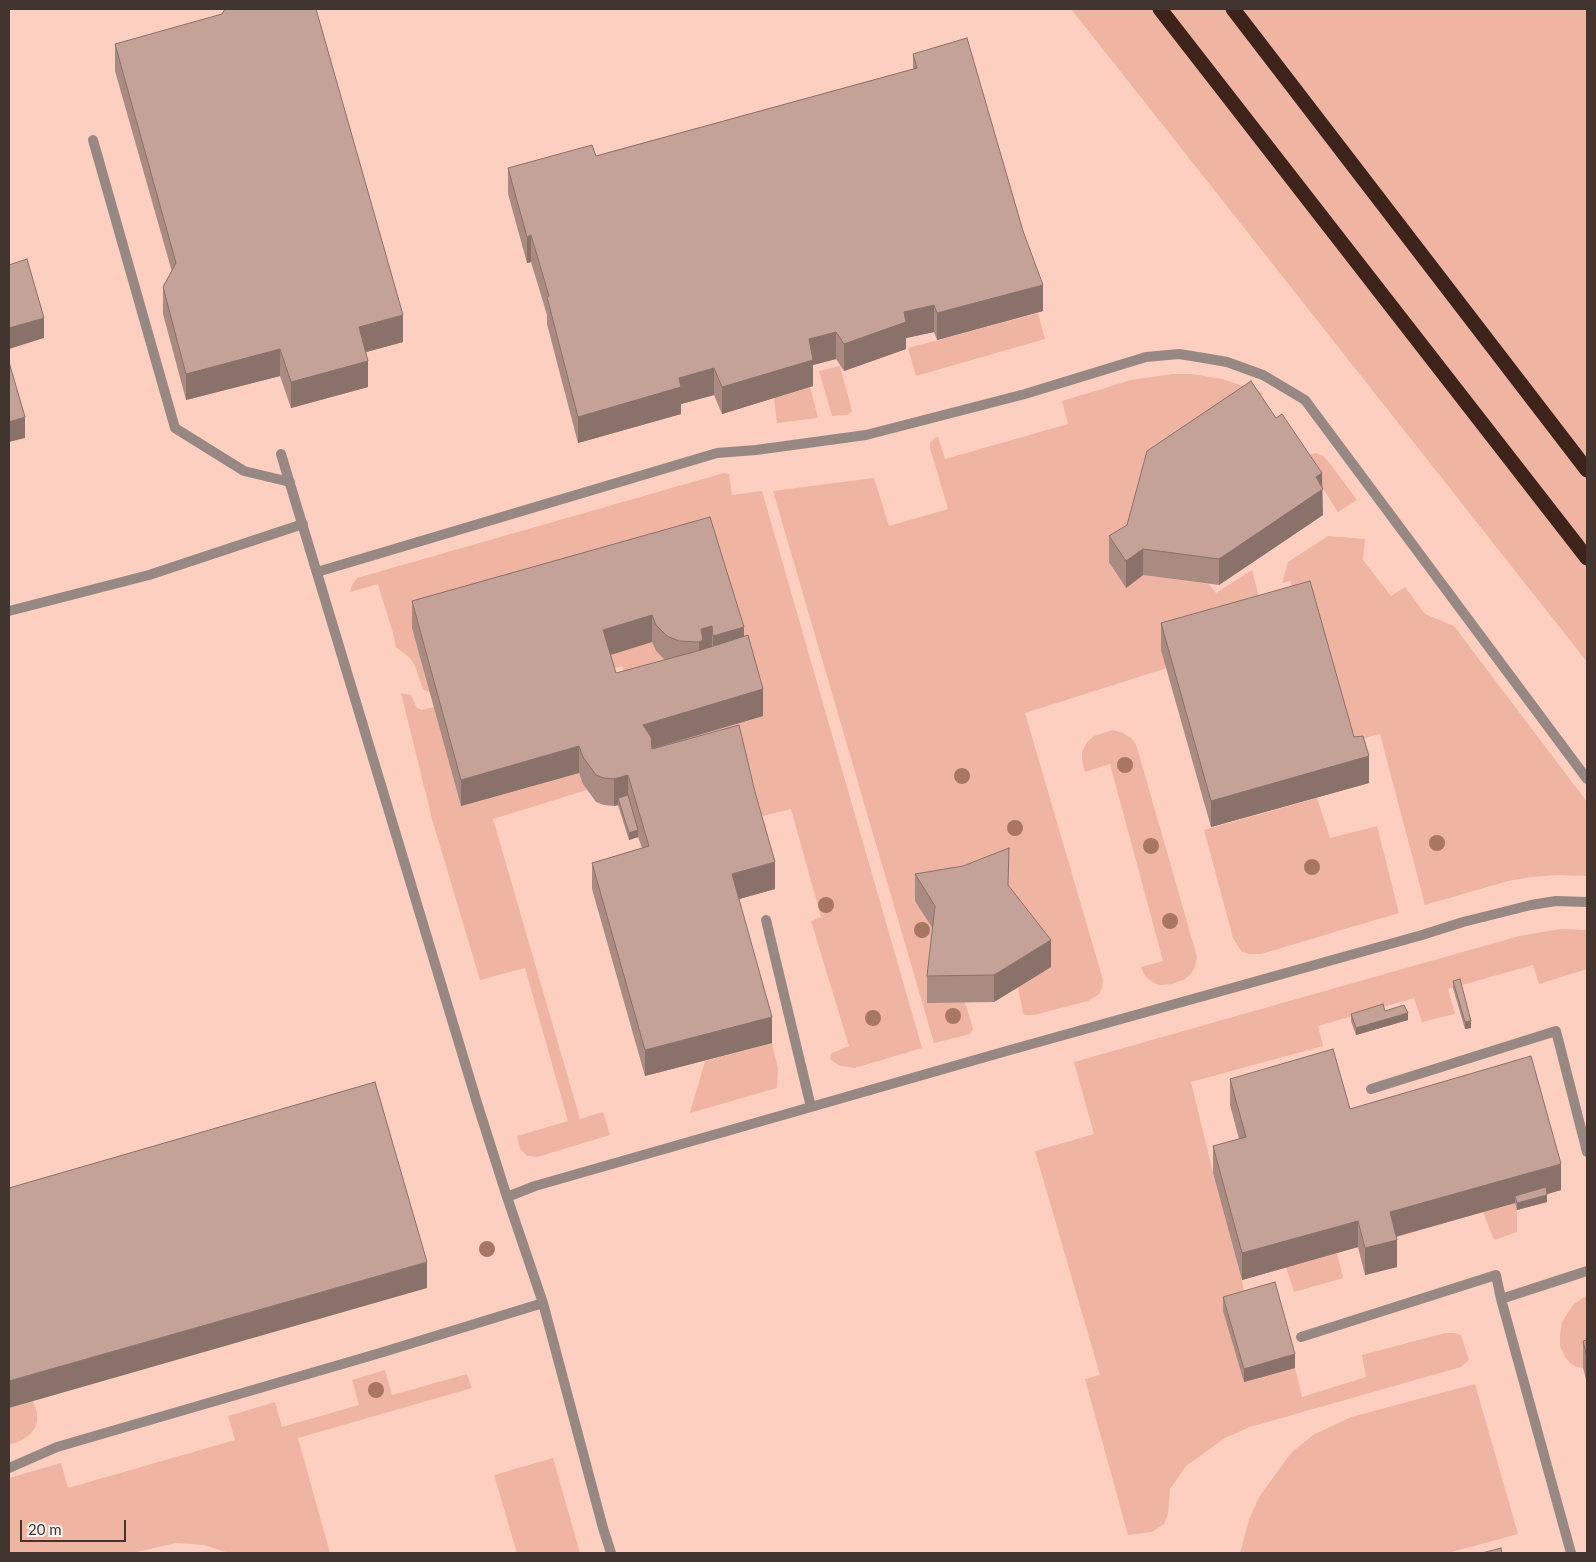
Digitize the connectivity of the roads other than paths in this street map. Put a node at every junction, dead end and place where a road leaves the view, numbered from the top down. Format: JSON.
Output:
{"nodes":[{"id":1,"x":1160,"y":9,"type":"edge"},
{"id":2,"x":1233,"y":9,"type":"edge"},
{"id":3,"x":93,"y":140,"type":"dead end"},
{"id":4,"x":281,"y":454,"type":"dead end"},
{"id":5,"x":1587,"y":470,"type":"edge"},
{"id":6,"x":290,"y":482,"type":"junction"},
{"id":7,"x":303,"y":524,"type":"junction"},
{"id":8,"x":1587,"y":558,"type":"edge"},
{"id":9,"x":318,"y":572,"type":"junction"},
{"id":10,"x":9,"y":611,"type":"edge"},
{"id":11,"x":1587,"y":779,"type":"edge"},
{"id":12,"x":1587,"y":902,"type":"edge"},
{"id":13,"x":766,"y":920,"type":"dead end"},
{"id":14,"x":1371,"y":1089,"type":"dead end"},
{"id":15,"x":811,"y":1107,"type":"junction"},
{"id":16,"x":1587,"y":1152,"type":"edge"},
{"id":17,"x":507,"y":1197,"type":"junction"},
{"id":18,"x":1587,"y":1271,"type":"edge"},
{"id":19,"x":1501,"y":1299,"type":"junction"},
{"id":20,"x":543,"y":1303,"type":"junction"},
{"id":21,"x":1302,"y":1337,"type":"dead end"},
{"id":22,"x":9,"y":1468,"type":"edge"},
{"id":23,"x":611,"y":1553,"type":"edge"},
{"id":24,"x":1571,"y":1553,"type":"edge"}],
"edges":[{"from":1,"to":8,"type":"highway"},
{"from":2,"to":5,"type":"highway"},
{"from":3,"to":6,"type":"lane"},
{"from":4,"to":6,"type":"lane"},
{"from":6,"to":7,"type":"lane"},
{"from":7,"to":9,"type":"lane"},
{"from":7,"to":10,"type":"lane"},
{"from":9,"to":11,"type":"lane"},
{"from":9,"to":17,"type":"lane"},
{"from":12,"to":15,"type":"lane"},
{"from":13,"to":15,"type":"lane"},
{"from":14,"to":16,"type":"lane"},
{"from":15,"to":17,"type":"lane"},
{"from":17,"to":20,"type":"lane"},
{"from":18,"to":19,"type":"lane"},
{"from":19,"to":21,"type":"lane"},
{"from":19,"to":24,"type":"lane"},
{"from":20,"to":22,"type":"lane"},
{"from":20,"to":23,"type":"lane"}]}
